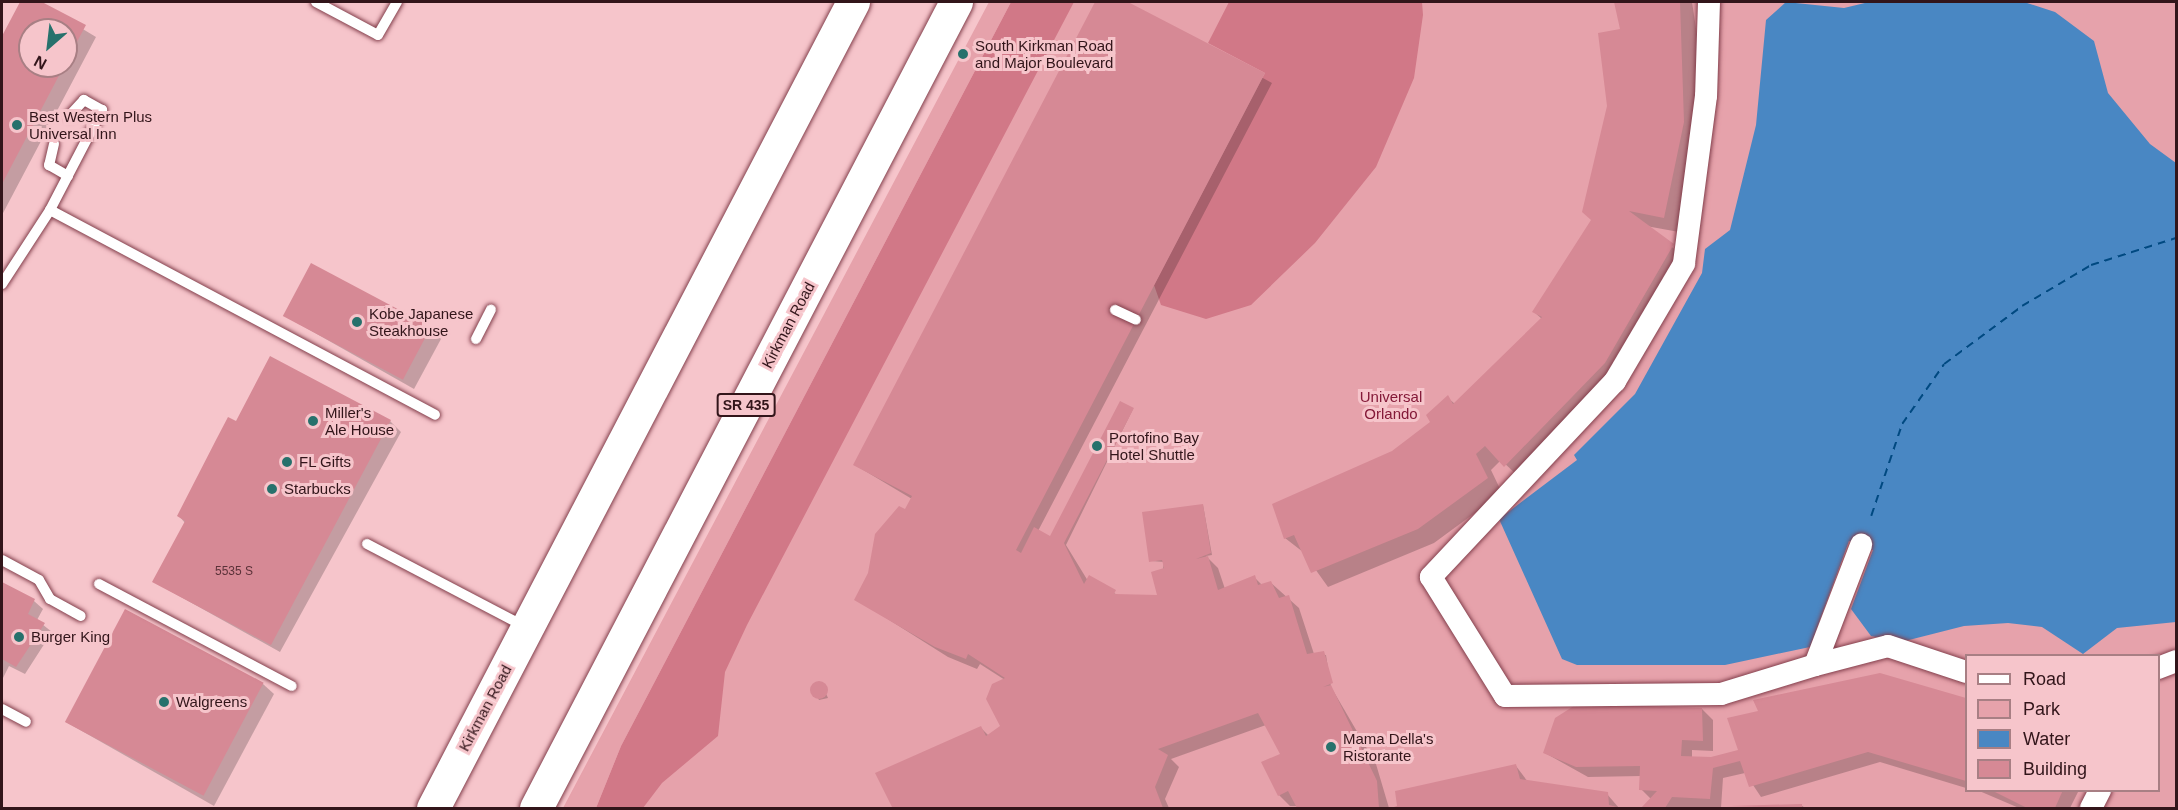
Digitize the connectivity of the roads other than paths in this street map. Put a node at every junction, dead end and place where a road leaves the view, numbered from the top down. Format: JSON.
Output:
{"nodes":[{"id":1,"x":316,"y":2,"type":"edge"},
{"id":2,"x":397,"y":2,"type":"edge"},
{"id":3,"x":853,"y":2,"type":"edge"},
{"id":4,"x":956,"y":2,"type":"edge"},
{"id":5,"x":1709,"y":2,"type":"edge"},
{"id":6,"x":70,"y":115,"type":"dead end"},
{"id":7,"x":54,"y":144,"type":"dead end"},
{"id":8,"x":68,"y":176,"type":"junction"},
{"id":9,"x":50,"y":210,"type":"junction"},
{"id":10,"x":2,"y":284,"type":"edge"},
{"id":11,"x":491,"y":310,"type":"dead end"},
{"id":12,"x":1115,"y":310,"type":"dead end"},
{"id":13,"x":1136,"y":320,"type":"dead end"},
{"id":14,"x":476,"y":339,"type":"dead end"},
{"id":15,"x":435,"y":416,"type":"dead end"},
{"id":16,"x":367,"y":544,"type":"dead end"},
{"id":17,"x":1861,"y":545,"type":"dead end"},
{"id":18,"x":2,"y":560,"type":"edge"},
{"id":19,"x":99,"y":584,"type":"dead end"},
{"id":20,"x":81,"y":616,"type":"dead end"},
{"id":21,"x":527,"y":628,"type":"junction"},
{"id":22,"x":2176,"y":661,"type":"edge"},
{"id":23,"x":1815,"y":665,"type":"junction"},
{"id":24,"x":2160,"y":667,"type":"edge"},
{"id":25,"x":1965,"y":672,"type":"edge"},
{"id":26,"x":292,"y":686,"type":"dead end"},
{"id":27,"x":2,"y":709,"type":"edge"},
{"id":28,"x":26,"y":722,"type":"dead end"},
{"id":29,"x":2099,"y":792,"type":"edge"},
{"id":30,"x":433,"y":808,"type":"edge"},
{"id":31,"x":536,"y":808,"type":"edge"},
{"id":32,"x":2091,"y":808,"type":"edge"}],
"edges":[{"from":1,"to":2,"type":"lane"},
{"from":3,"to":21,"type":"main road","name":"Kirkman Road"},
{"from":4,"to":31,"type":"main road","name":"Kirkman Road","number":"SR 435"},
{"from":5,"to":23,"type":"street"},
{"from":6,"to":8,"type":"lane"},
{"from":7,"to":8,"type":"lane"},
{"from":8,"to":9,"type":"lane"},
{"from":9,"to":10,"type":"lane"},
{"from":9,"to":15,"type":"lane"},
{"from":11,"to":14,"type":"lane"},
{"from":12,"to":13,"type":"lane"},
{"from":16,"to":21,"type":"lane"},
{"from":17,"to":23,"type":"street"},
{"from":18,"to":20,"type":"lane"},
{"from":19,"to":26,"type":"lane"},
{"from":21,"to":30,"type":"main road","name":"Kirkman Road"},
{"from":22,"to":24,"type":"street"},
{"from":23,"to":25,"type":"street"},
{"from":27,"to":28,"type":"lane"},
{"from":29,"to":32,"type":"street"}]}
